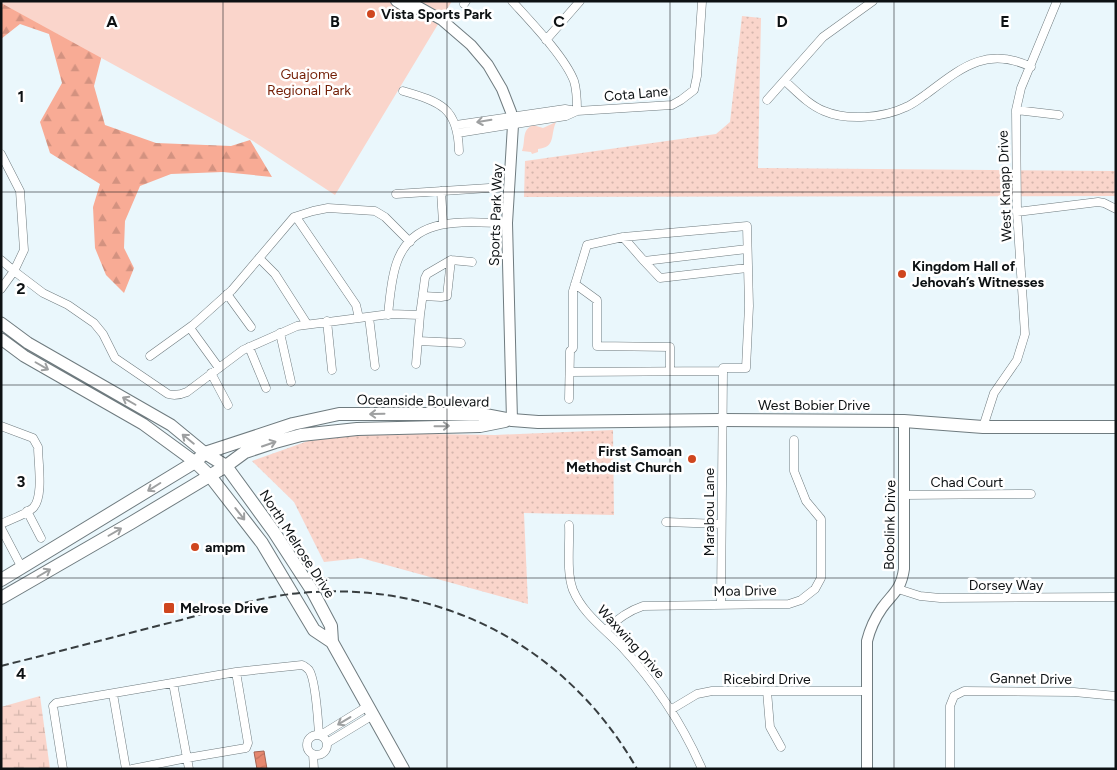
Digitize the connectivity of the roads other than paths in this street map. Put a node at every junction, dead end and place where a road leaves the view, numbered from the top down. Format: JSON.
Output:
{"nodes":[{"id":1,"x":396,"y":1,"type":"edge"},
{"id":2,"x":408,"y":1,"type":"edge"},
{"id":3,"x":512,"y":1,"type":"edge"},
{"id":4,"x":580,"y":1,"type":"edge"},
{"id":5,"x":873,"y":1,"type":"edge"},
{"id":6,"x":1057,"y":1,"type":"edge"},
{"id":7,"x":702,"y":2,"type":"edge"},
{"id":8,"x":454,"y":31,"type":"junction"},
{"id":9,"x":546,"y":40,"type":"junction"},
{"id":10,"x":1031,"y":67,"type":"junction"},
{"id":11,"x":785,"y":82,"type":"junction"},
{"id":12,"x":403,"y":91,"type":"dead end"},
{"id":13,"x":767,"y":100,"type":"dead end"},
{"id":14,"x":1016,"y":110,"type":"junction"},
{"id":15,"x":577,"y":111,"type":"junction"},
{"id":16,"x":1059,"y":114,"type":"dead end"},
{"id":17,"x":512,"y":121,"type":"junction"},
{"id":18,"x":457,"y":129,"type":"junction"},
{"id":19,"x":459,"y":152,"type":"dead end"},
{"id":20,"x":1,"y":154,"type":"edge"},
{"id":21,"x":489,"y":188,"type":"dead end"},
{"id":22,"x":441,"y":191,"type":"junction"},
{"id":23,"x":396,"y":194,"type":"dead end"},
{"id":24,"x":1116,"y":209,"type":"edge"},
{"id":25,"x":1017,"y":212,"type":"junction"},
{"id":26,"x":296,"y":217,"type":"junction"},
{"id":27,"x":443,"y":223,"type":"junction"},
{"id":28,"x":507,"y":223,"type":"junction"},
{"id":29,"x":623,"y":237,"type":"junction"},
{"id":30,"x":410,"y":242,"type":"junction"},
{"id":31,"x":747,"y":249,"type":"junction"},
{"id":32,"x":259,"y":258,"type":"junction"},
{"id":33,"x":1,"y":260,"type":"edge"},
{"id":34,"x":451,"y":260,"type":"junction"},
{"id":35,"x":644,"y":261,"type":"junction"},
{"id":36,"x":472,"y":262,"type":"dead end"},
{"id":37,"x":747,"y":268,"type":"junction"},
{"id":38,"x":14,"y":271,"type":"junction"},
{"id":39,"x":575,"y":284,"type":"junction"},
{"id":40,"x":1,"y":289,"type":"edge"},
{"id":41,"x":227,"y":294,"type":"junction"},
{"id":42,"x":423,"y":296,"type":"junction"},
{"id":43,"x":388,"y":315,"type":"junction"},
{"id":44,"x":420,"y":315,"type":"junction"},
{"id":45,"x":369,"y":316,"type":"junction"},
{"id":46,"x":359,"y":318,"type":"junction"},
{"id":47,"x":327,"y":321,"type":"junction"},
{"id":48,"x":1,"y":323,"type":"edge"},
{"id":49,"x":307,"y":324,"type":"junction"},
{"id":50,"x":251,"y":327,"type":"dead end"},
{"id":51,"x":190,"y":328,"type":"junction"},
{"id":52,"x":280,"y":333,"type":"junction"},
{"id":53,"x":1,"y":339,"type":"edge"},
{"id":54,"x":418,"y":340,"type":"junction"},
{"id":55,"x":461,"y":343,"type":"dead end"},
{"id":56,"x":249,"y":347,"type":"junction"},
{"id":57,"x":150,"y":356,"type":"dead end"},
{"id":58,"x":416,"y":364,"type":"dead end"},
{"id":59,"x":375,"y":366,"type":"dead end"},
{"id":60,"x":219,"y":368,"type":"junction"},
{"id":61,"x":332,"y":370,"type":"dead end"},
{"id":62,"x":670,"y":371,"type":"junction"},
{"id":63,"x":723,"y":371,"type":"junction"},
{"id":64,"x":570,"y":372,"type":"junction"},
{"id":65,"x":211,"y":373,"type":"junction"},
{"id":66,"x":292,"y":382,"type":"dead end"},
{"id":67,"x":266,"y":388,"type":"dead end"},
{"id":68,"x":568,"y":399,"type":"dead end"},
{"id":69,"x":228,"y":405,"type":"dead end"},
{"id":70,"x":512,"y":420,"type":"junction"},
{"id":71,"x":721,"y":420,"type":"junction"},
{"id":72,"x":904,"y":421,"type":"junction"},
{"id":73,"x":1,"y":426,"type":"edge"},
{"id":74,"x":983,"y":427,"type":"junction"},
{"id":75,"x":1116,"y":427,"type":"edge"},
{"id":76,"x":794,"y":440,"type":"dead end"},
{"id":77,"x":205,"y":453,"type":"junction"},
{"id":78,"x":196,"y":462,"type":"junction"},
{"id":79,"x":226,"y":466,"type":"junction"},
{"id":80,"x":210,"y":476,"type":"junction"},
{"id":81,"x":1031,"y":494,"type":"dead end"},
{"id":82,"x":904,"y":495,"type":"junction"},
{"id":83,"x":27,"y":511,"type":"junction"},
{"id":84,"x":666,"y":522,"type":"dead end"},
{"id":85,"x":1,"y":524,"type":"edge"},
{"id":86,"x":721,"y":524,"type":"junction"},
{"id":87,"x":569,"y":525,"type":"dead end"},
{"id":88,"x":1,"y":528,"type":"edge"},
{"id":89,"x":41,"y":538,"type":"dead end"},
{"id":90,"x":71,"y":539,"type":"junction"},
{"id":91,"x":22,"y":568,"type":"junction"},
{"id":92,"x":1,"y":580,"type":"edge"},
{"id":93,"x":20,"y":587,"type":"junction"},
{"id":94,"x":898,"y":588,"type":"junction"},
{"id":95,"x":1116,"y":597,"type":"edge"},
{"id":96,"x":1,"y":598,"type":"edge"},
{"id":97,"x":721,"y":604,"type":"junction"},
{"id":98,"x":606,"y":630,"type":"junction"},
{"id":99,"x":332,"y":642,"type":"junction"},
{"id":100,"x":236,"y":672,"type":"junction"},
{"id":101,"x":173,"y":683,"type":"junction"},
{"id":102,"x":767,"y":691,"type":"junction"},
{"id":103,"x":867,"y":691,"type":"junction"},
{"id":104,"x":113,"y":694,"type":"junction"},
{"id":105,"x":1116,"y":696,"type":"edge"},
{"id":106,"x":672,"y":709,"type":"junction"},
{"id":107,"x":371,"y":711,"type":"junction"},
{"id":108,"x":320,"y":735,"type":"junction"},
{"id":109,"x":327,"y":743,"type":"junction"},
{"id":110,"x":781,"y":747,"type":"dead end"},
{"id":111,"x":313,"y":754,"type":"junction"},
{"id":112,"x":187,"y":758,"type":"junction"},
{"id":113,"x":63,"y":769,"type":"edge"},
{"id":114,"x":126,"y":769,"type":"edge"},
{"id":115,"x":132,"y":769,"type":"edge"},
{"id":116,"x":189,"y":769,"type":"edge"},
{"id":117,"x":314,"y":769,"type":"edge"},
{"id":118,"x":403,"y":769,"type":"edge"},
{"id":119,"x":702,"y":769,"type":"edge"},
{"id":120,"x":867,"y":769,"type":"edge"},
{"id":121,"x":950,"y":769,"type":"edge"}],
"edges":[{"from":1,"to":8,"type":"street","name":"Sports Park Way"},
{"from":2,"to":8,"type":"street","name":"Sports Park Way"},
{"from":3,"to":9,"type":"street"},
{"from":4,"to":9,"type":"street"},
{"from":5,"to":11,"type":"street"},
{"from":6,"to":10,"type":"street","name":"West Knapp Drive"},
{"from":7,"to":15,"type":"street","name":"Cota Lane"},
{"from":8,"to":17,"type":"street","name":"Sports Park Way"},
{"from":9,"to":15,"type":"street"},
{"from":10,"to":11,"type":"street"},
{"from":10,"to":14,"type":"street","name":"West Knapp Drive"},
{"from":11,"to":13,"type":"street"},
{"from":12,"to":18,"type":"street"},
{"from":14,"to":16,"type":"street"},
{"from":14,"to":25,"type":"street","name":"West Knapp Drive"},
{"from":15,"to":17,"type":"street","name":"Cota Lane"},
{"from":17,"to":18,"type":"street","name":"Cota Lane"},
{"from":17,"to":28,"type":"street","name":"Sports Park Way"},
{"from":18,"to":19,"type":"street"},
{"from":20,"to":38,"type":"street"},
{"from":21,"to":22,"type":"street"},
{"from":22,"to":23,"type":"street"},
{"from":22,"to":27,"type":"street"},
{"from":24,"to":25,"type":"street"},
{"from":25,"to":74,"type":"street","name":"West Knapp Drive"},
{"from":26,"to":30,"type":"street"},
{"from":26,"to":32,"type":"street"},
{"from":26,"to":46,"type":"street"},
{"from":27,"to":28,"type":"street"},
{"from":27,"to":30,"type":"street"},
{"from":28,"to":70,"type":"street","name":"Sports Park Way"},
{"from":29,"to":31,"type":"street"},
{"from":29,"to":35,"type":"street"},
{"from":29,"to":39,"type":"street"},
{"from":30,"to":43,"type":"street"},
{"from":31,"to":35,"type":"street"},
{"from":31,"to":37,"type":"street"},
{"from":32,"to":41,"type":"street"},
{"from":32,"to":49,"type":"street"},
{"from":33,"to":38,"type":"street"},
{"from":34,"to":36,"type":"street"},
{"from":34,"to":42,"type":"street"},
{"from":34,"to":42,"type":"street"},
{"from":35,"to":37,"type":"street"},
{"from":37,"to":63,"type":"street"},
{"from":38,"to":40,"type":"street"},
{"from":38,"to":65,"type":"street"},
{"from":39,"to":62,"type":"street"},
{"from":39,"to":64,"type":"street"},
{"from":41,"to":50,"type":"street"},
{"from":41,"to":51,"type":"street"},
{"from":42,"to":44,"type":"street"},
{"from":43,"to":44,"type":"street"},
{"from":43,"to":45,"type":"street"},
{"from":44,"to":54,"type":"street"},
{"from":45,"to":46,"type":"street"},
{"from":45,"to":59,"type":"street"},
{"from":46,"to":47,"type":"street"},
{"from":47,"to":49,"type":"street"},
{"from":47,"to":61,"type":"street"},
{"from":77,"to":48,"type":"main road","one_way":true},
{"from":49,"to":52,"type":"street"},
{"from":51,"to":57,"type":"street"},
{"from":51,"to":60,"type":"street"},
{"from":52,"to":56,"type":"street"},
{"from":52,"to":66,"type":"street"},
{"from":53,"to":78,"type":"main road","one_way":true},
{"from":54,"to":55,"type":"street"},
{"from":54,"to":58,"type":"street"},
{"from":56,"to":60,"type":"street"},
{"from":56,"to":67,"type":"street"},
{"from":60,"to":65,"type":"street"},
{"from":62,"to":63,"type":"street"},
{"from":62,"to":64,"type":"street"},
{"from":63,"to":71,"type":"street","name":"Marabou Lane"},
{"from":64,"to":68,"type":"street"},
{"from":65,"to":69,"type":"street"},
{"from":70,"to":71,"type":"main road","name":"West Bobier Drive"},
{"from":70,"to":77,"type":"main road","name":"Oceanside Boulevard","one_way":true},
{"from":79,"to":70,"type":"main road","name":"Oceanside Boulevard","one_way":true},
{"from":71,"to":72,"type":"main road","name":"West Bobier Drive"},
{"from":71,"to":86,"type":"street","name":"Marabou Lane"},
{"from":72,"to":74,"type":"main road","name":"West Bobier Drive"},
{"from":72,"to":82,"type":"street","name":"Bobolink Drive"},
{"from":73,"to":83,"type":"street"},
{"from":74,"to":75,"type":"main road","name":"West Bobier Drive"},
{"from":76,"to":97,"type":"street","name":"Moa Drive"},
{"from":77,"to":78,"type":"main road","name":"Oceanside Boulevard"},
{"from":77,"to":79,"type":"main road"},
{"from":78,"to":80,"type":"main road"},
{"from":78,"to":90,"type":"main road","name":"Oceanside Boulevard","one_way":true},
{"from":79,"to":80,"type":"main road","name":"Oceanside Boulevard"},
{"from":79,"to":99,"type":"main road","name":"North Melrose Drive"},
{"from":93,"to":80,"type":"main road","name":"Oceanside Boulevard","one_way":true},
{"from":80,"to":99,"type":"main road","name":"North Melrose Drive","one_way":true},
{"from":81,"to":82,"type":"street","name":"Chad Court"},
{"from":82,"to":94,"type":"street","name":"Bobolink Drive"},
{"from":83,"to":85,"type":"street"},
{"from":83,"to":89,"type":"street"},
{"from":84,"to":86,"type":"street"},
{"from":86,"to":97,"type":"street","name":"Marabou Lane"},
{"from":87,"to":98,"type":"street","name":"Waxwing Drive"},
{"from":88,"to":91,"type":"street"},
{"from":90,"to":91,"type":"main road","name":"Oceanside Boulevard"},
{"from":90,"to":93,"type":"main road"},
{"from":91,"to":92,"type":"main road","name":"Oceanside Boulevard"},
{"from":93,"to":96,"type":"main road","name":"Oceanside Boulevard"},
{"from":94,"to":95,"type":"street","name":"Dorsey Way"},
{"from":94,"to":103,"type":"street","name":"Bobolink Drive"},
{"from":97,"to":98,"type":"street","name":"Moa Drive"},
{"from":98,"to":106,"type":"street","name":"Waxwing Drive"},
{"from":99,"to":107,"type":"main road","name":"North Melrose Drive"},
{"from":100,"to":101,"type":"street"},
{"from":100,"to":108,"type":"street"},
{"from":100,"to":112,"type":"street"},
{"from":101,"to":104,"type":"street"},
{"from":101,"to":112,"type":"street"},
{"from":102,"to":103,"type":"street","name":"Ricebird Drive"},
{"from":102,"to":106,"type":"street","name":"Ricebird Drive"},
{"from":102,"to":110,"type":"street"},
{"from":103,"to":120,"type":"street","name":"Bobolink Drive"},
{"from":104,"to":113,"type":"street"},
{"from":104,"to":114,"type":"street"},
{"from":105,"to":121,"type":"street","name":"Gannet Drive"},
{"from":106,"to":119,"type":"street","name":"Waxwing Drive"},
{"from":107,"to":108,"type":"street","one_way":true},
{"from":107,"to":109,"type":"street"},
{"from":107,"to":118,"type":"main road","name":"North Melrose Drive"},
{"from":108,"to":109,"type":"street"},
{"from":108,"to":111,"type":"street"},
{"from":109,"to":111,"type":"street"},
{"from":111,"to":117,"type":"street"},
{"from":112,"to":115,"type":"street"},
{"from":112,"to":116,"type":"street"}]}
